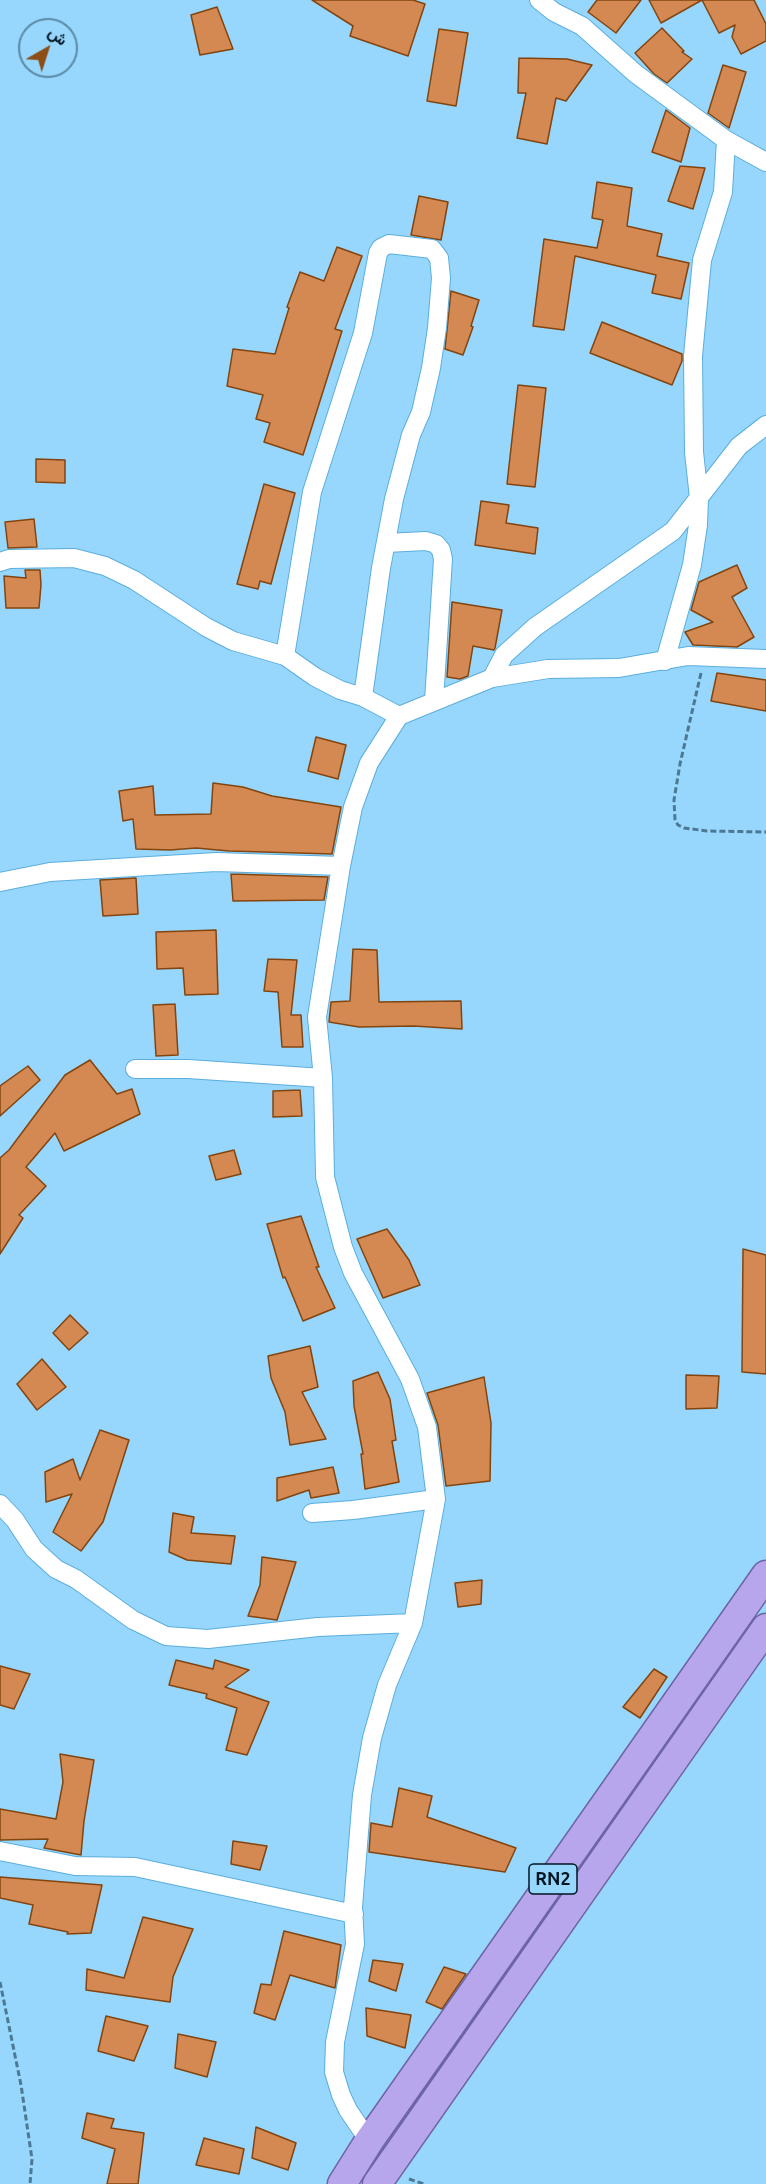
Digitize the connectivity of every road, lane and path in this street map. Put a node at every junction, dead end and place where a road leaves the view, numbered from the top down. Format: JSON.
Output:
{"nodes":[{"id":1,"x":539,"y":0,"type":"edge"},
{"id":2,"x":726,"y":140,"type":"junction"},
{"id":3,"x":766,"y":162,"type":"edge"},
{"id":4,"x":766,"y":425,"type":"edge"},
{"id":5,"x":699,"y":498,"type":"junction"},
{"id":6,"x":386,"y":543,"type":"junction"},
{"id":7,"x":0,"y":562,"type":"edge"},
{"id":8,"x":285,"y":656,"type":"junction"},
{"id":9,"x":705,"y":657,"type":"junction"},
{"id":10,"x":766,"y":659,"type":"edge"},
{"id":11,"x":665,"y":661,"type":"junction"},
{"id":12,"x":492,"y":678,"type":"junction"},
{"id":13,"x":363,"y":697,"type":"junction"},
{"id":14,"x":434,"y":701,"type":"junction"},
{"id":15,"x":399,"y":716,"type":"junction"},
{"id":16,"x":766,"y":832,"type":"edge"},
{"id":17,"x":341,"y":866,"type":"junction"},
{"id":18,"x":0,"y":882,"type":"edge"},
{"id":19,"x":135,"y":1069,"type":"dead end"},
{"id":20,"x":323,"y":1078,"type":"junction"},
{"id":21,"x":436,"y":1499,"type":"junction"},
{"id":22,"x":0,"y":1504,"type":"edge"},
{"id":23,"x":312,"y":1513,"type":"dead end"},
{"id":24,"x":766,"y":1575,"type":"edge"},
{"id":25,"x":413,"y":1623,"type":"junction"},
{"id":26,"x":766,"y":1628,"type":"edge"},
{"id":27,"x":0,"y":1851,"type":"edge"},
{"id":28,"x":354,"y":1914,"type":"junction"},
{"id":29,"x":0,"y":1983,"type":"edge"},
{"id":30,"x":369,"y":2141,"type":"junction"},
{"id":31,"x":30,"y":2184,"type":"edge"},
{"id":32,"x":342,"y":2184,"type":"edge"},
{"id":33,"x":377,"y":2184,"type":"edge"}],
"edges":[{"from":1,"to":2,"type":"street"},
{"from":2,"to":3,"type":"street"},
{"from":2,"to":5,"type":"street"},
{"from":4,"to":5,"type":"street"},
{"from":5,"to":11,"type":"street"},
{"from":5,"to":12,"type":"street"},
{"from":6,"to":8,"type":"street"},
{"from":6,"to":13,"type":"street"},
{"from":6,"to":14,"type":"street"},
{"from":7,"to":8,"type":"street"},
{"from":8,"to":13,"type":"street"},
{"from":9,"to":10,"type":"street"},
{"from":9,"to":11,"type":"street"},
{"from":9,"to":16,"type":"path"},
{"from":11,"to":12,"type":"street"},
{"from":12,"to":14,"type":"street"},
{"from":13,"to":15,"type":"street"},
{"from":14,"to":15,"type":"street"},
{"from":15,"to":17,"type":"street"},
{"from":17,"to":18,"type":"street"},
{"from":17,"to":20,"type":"street"},
{"from":19,"to":20,"type":"street"},
{"from":20,"to":21,"type":"street"},
{"from":21,"to":23,"type":"street"},
{"from":21,"to":25,"type":"street"},
{"from":22,"to":25,"type":"street"},
{"from":24,"to":30,"type":"highway","number":"RN2"},
{"from":25,"to":28,"type":"street"},
{"from":26,"to":33,"type":"highway","number":"RN2"},
{"from":27,"to":28,"type":"street"},
{"from":28,"to":30,"type":"street"},
{"from":29,"to":31,"type":"path"},
{"from":30,"to":32,"type":"highway","number":"RN2"}]}
